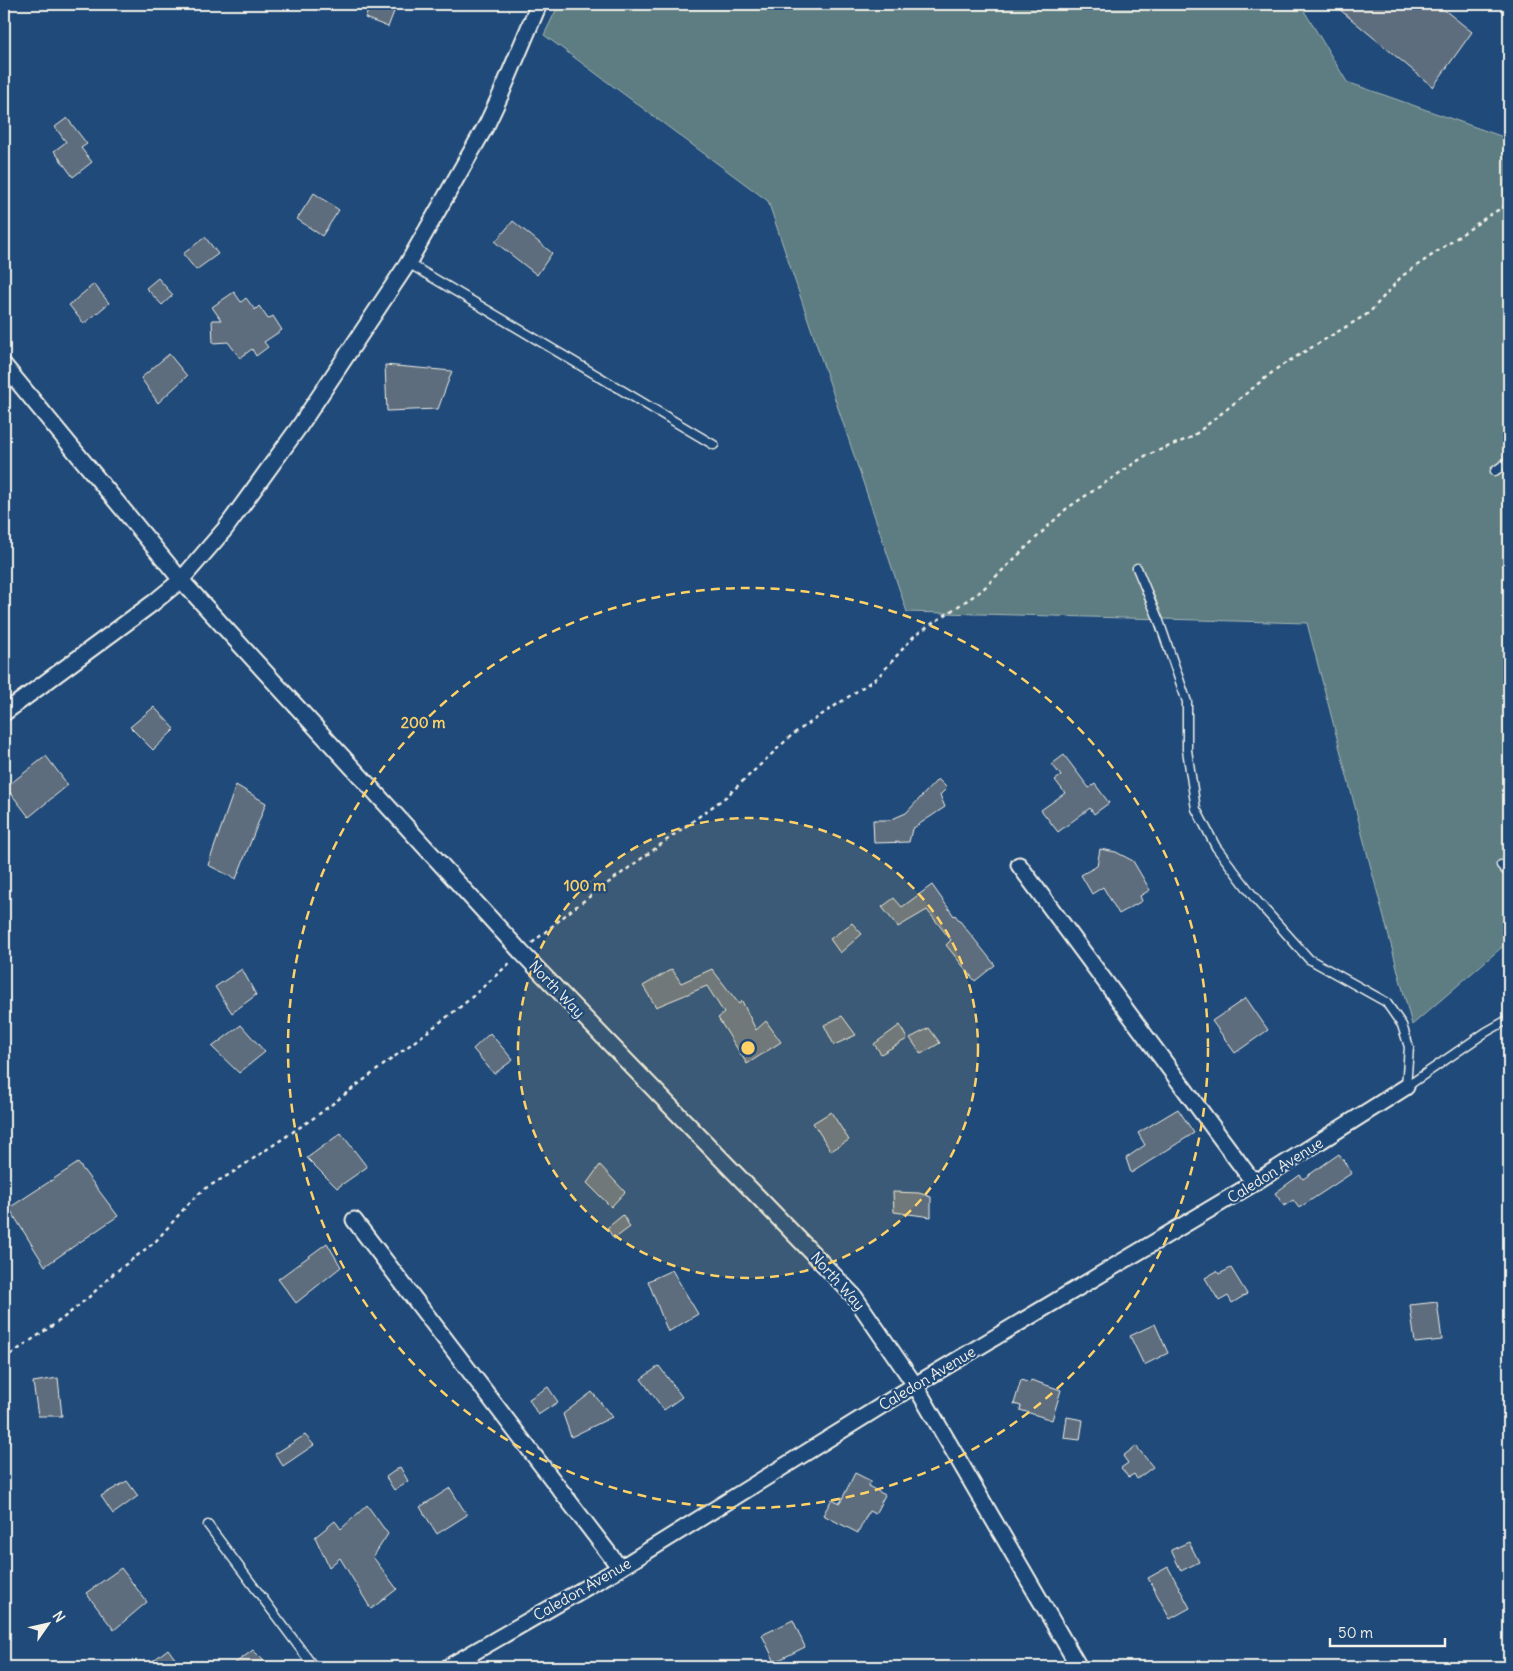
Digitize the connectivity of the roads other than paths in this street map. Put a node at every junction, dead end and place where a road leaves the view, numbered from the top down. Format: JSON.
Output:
{"nodes":[{"id":1,"x":539,"y":4,"type":"edge"},
{"id":2,"x":408,"y":263,"type":"junction"},
{"id":3,"x":4,"y":365,"type":"edge"},
{"id":4,"x":714,"y":445,"type":"dead end"},
{"id":5,"x":1509,"y":460,"type":"edge"},
{"id":6,"x":1495,"y":471,"type":"dead end"},
{"id":7,"x":1137,"y":568,"type":"dead end"},
{"id":8,"x":181,"y":580,"type":"junction"},
{"id":9,"x":4,"y":713,"type":"edge"},
{"id":10,"x":1019,"y":865,"type":"dead end"},
{"id":11,"x":1501,"y":865,"type":"dead end"},
{"id":12,"x":1509,"y":874,"type":"edge"},
{"id":13,"x":1509,"y":1019,"type":"edge"},
{"id":14,"x":1406,"y":1087,"type":"junction"},
{"id":15,"x":1254,"y":1184,"type":"junction"},
{"id":16,"x":354,"y":1220,"type":"dead end"},
{"id":17,"x":915,"y":1384,"type":"junction"},
{"id":18,"x":208,"y":1525,"type":"dead end"},
{"id":19,"x":620,"y":1568,"type":"junction"},
{"id":20,"x":314,"y":1667,"type":"edge"},
{"id":21,"x":448,"y":1667,"type":"edge"},
{"id":22,"x":1079,"y":1667,"type":"edge"}],
"edges":[{"from":1,"to":2,"type":"street"},
{"from":2,"to":4,"type":"lane"},
{"from":2,"to":8,"type":"street"},
{"from":3,"to":8,"type":"street","name":"North Way"},
{"from":5,"to":6,"type":"lane"},
{"from":7,"to":14,"type":"lane"},
{"from":8,"to":9,"type":"street"},
{"from":8,"to":17,"type":"street","name":"North Way"},
{"from":10,"to":15,"type":"street"},
{"from":11,"to":12,"type":"lane"},
{"from":13,"to":14,"type":"lane"},
{"from":14,"to":15,"type":"street","name":"Caledon Avenue"},
{"from":15,"to":17,"type":"street","name":"Caledon Avenue"},
{"from":16,"to":19,"type":"street"},
{"from":17,"to":19,"type":"street","name":"Caledon Avenue"},
{"from":17,"to":22,"type":"street","name":"North Way"},
{"from":18,"to":20,"type":"lane"},
{"from":19,"to":21,"type":"street","name":"Caledon Avenue"}]}
